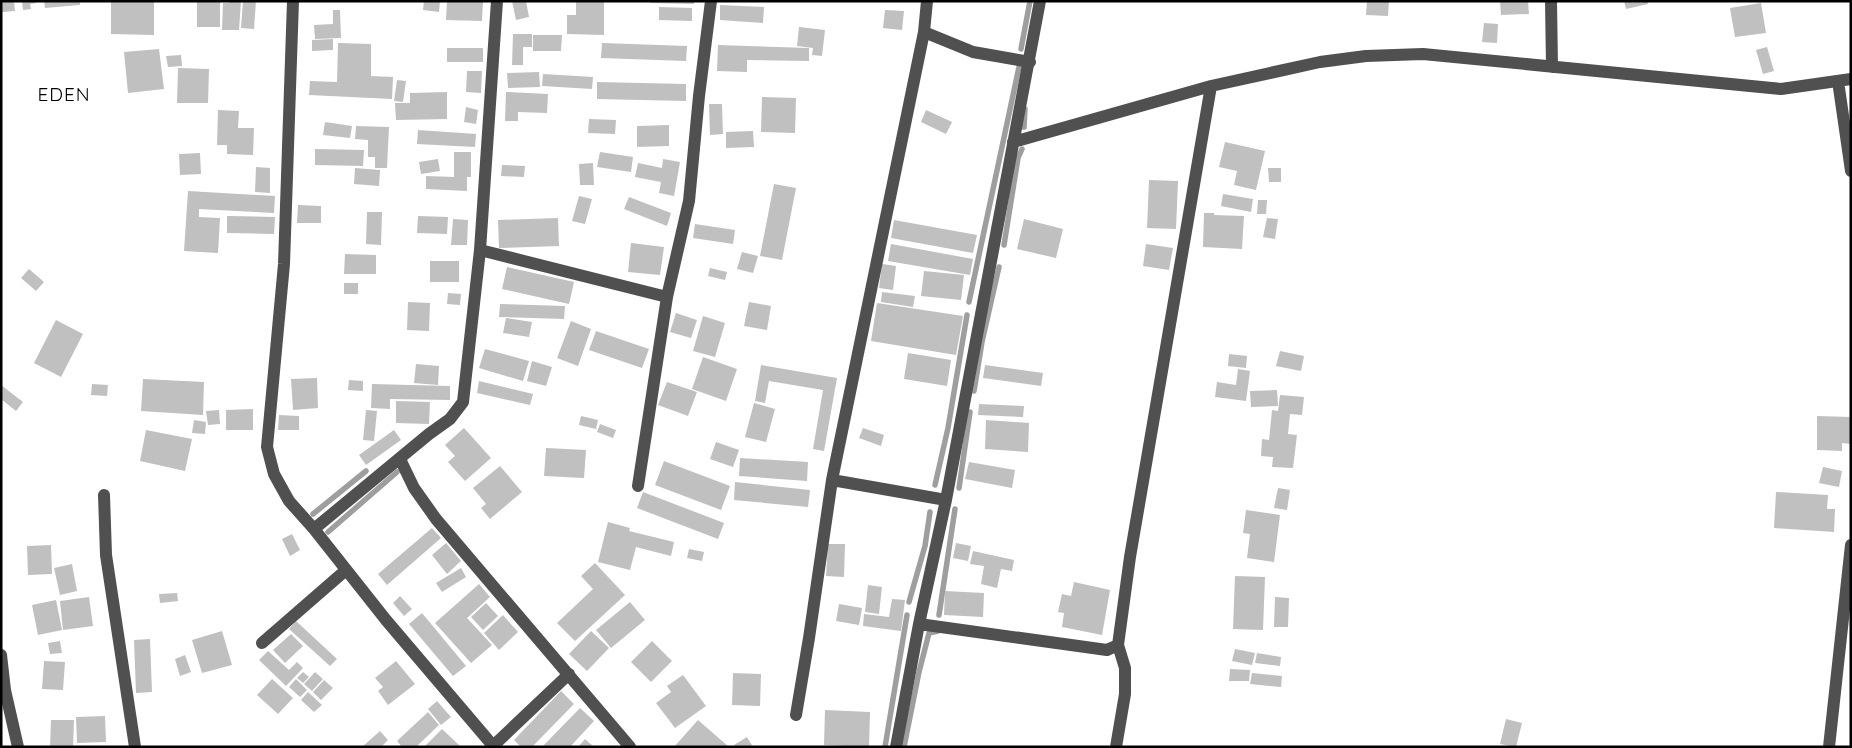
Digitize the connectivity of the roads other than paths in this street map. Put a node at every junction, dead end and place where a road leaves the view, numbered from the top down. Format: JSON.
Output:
{"nodes":[{"id":1,"x":293,"y":1,"type":"edge"},
{"id":2,"x":497,"y":1,"type":"edge"},
{"id":3,"x":711,"y":1,"type":"edge"},
{"id":4,"x":927,"y":1,"type":"edge"},
{"id":5,"x":1040,"y":1,"type":"edge"},
{"id":6,"x":1551,"y":1,"type":"edge"},
{"id":7,"x":924,"y":32,"type":"junction"},
{"id":8,"x":1030,"y":62,"type":"junction"},
{"id":9,"x":1552,"y":67,"type":"junction"},
{"id":10,"x":1844,"y":80,"type":"edge"},
{"id":11,"x":1211,"y":86,"type":"junction"},
{"id":12,"x":1013,"y":142,"type":"junction"},
{"id":13,"x":1851,"y":171,"type":"edge"},
{"id":14,"x":480,"y":250,"type":"junction"},
{"id":15,"x":667,"y":297,"type":"junction"},
{"id":16,"x":400,"y":459,"type":"junction"},
{"id":17,"x":832,"y":480,"type":"junction"},
{"id":18,"x":638,"y":486,"type":"dead end"},
{"id":19,"x":104,"y":495,"type":"dead end"},
{"id":20,"x":946,"y":500,"type":"junction"},
{"id":21,"x":314,"y":529,"type":"junction"},
{"id":22,"x":1851,"y":545,"type":"edge"},
{"id":23,"x":346,"y":570,"type":"junction"},
{"id":24,"x":919,"y":624,"type":"junction"},
{"id":25,"x":262,"y":643,"type":"dead end"},
{"id":26,"x":1118,"y":646,"type":"junction"},
{"id":27,"x":1,"y":655,"type":"edge"},
{"id":28,"x":569,"y":674,"type":"junction"},
{"id":29,"x":3,"y":690,"type":"edge"},
{"id":30,"x":796,"y":715,"type":"dead end"},
{"id":31,"x":494,"y":746,"type":"edge"},
{"id":32,"x":18,"y":747,"type":"edge"},
{"id":33,"x":135,"y":747,"type":"edge"},
{"id":34,"x":630,"y":747,"type":"edge"},
{"id":35,"x":896,"y":747,"type":"edge"},
{"id":36,"x":1116,"y":747,"type":"edge"},
{"id":37,"x":1829,"y":747,"type":"edge"}],
"edges":[{"from":1,"to":21,"type":"street"},
{"from":2,"to":14,"type":"street"},
{"from":3,"to":15,"type":"street"},
{"from":4,"to":7,"type":"street"},
{"from":5,"to":8,"type":"street"},
{"from":6,"to":9,"type":"street"},
{"from":7,"to":8,"type":"street"},
{"from":7,"to":17,"type":"street"},
{"from":8,"to":12,"type":"street"},
{"from":9,"to":10,"type":"street"},
{"from":9,"to":11,"type":"street"},
{"from":10,"to":13,"type":"street"},
{"from":11,"to":12,"type":"street"},
{"from":11,"to":26,"type":"street"},
{"from":12,"to":20,"type":"street"},
{"from":14,"to":15,"type":"street"},
{"from":14,"to":16,"type":"street"},
{"from":15,"to":18,"type":"street"},
{"from":16,"to":21,"type":"street"},
{"from":16,"to":28,"type":"street"},
{"from":17,"to":20,"type":"street"},
{"from":17,"to":30,"type":"street"},
{"from":19,"to":33,"type":"street"},
{"from":20,"to":24,"type":"street"},
{"from":21,"to":23,"type":"street"},
{"from":22,"to":37,"type":"street"},
{"from":23,"to":25,"type":"street"},
{"from":23,"to":31,"type":"street"},
{"from":24,"to":26,"type":"street"},
{"from":24,"to":35,"type":"street"},
{"from":26,"to":36,"type":"street"},
{"from":27,"to":29,"type":"street"},
{"from":28,"to":31,"type":"street"},
{"from":28,"to":34,"type":"street"},
{"from":29,"to":32,"type":"street"}]}
